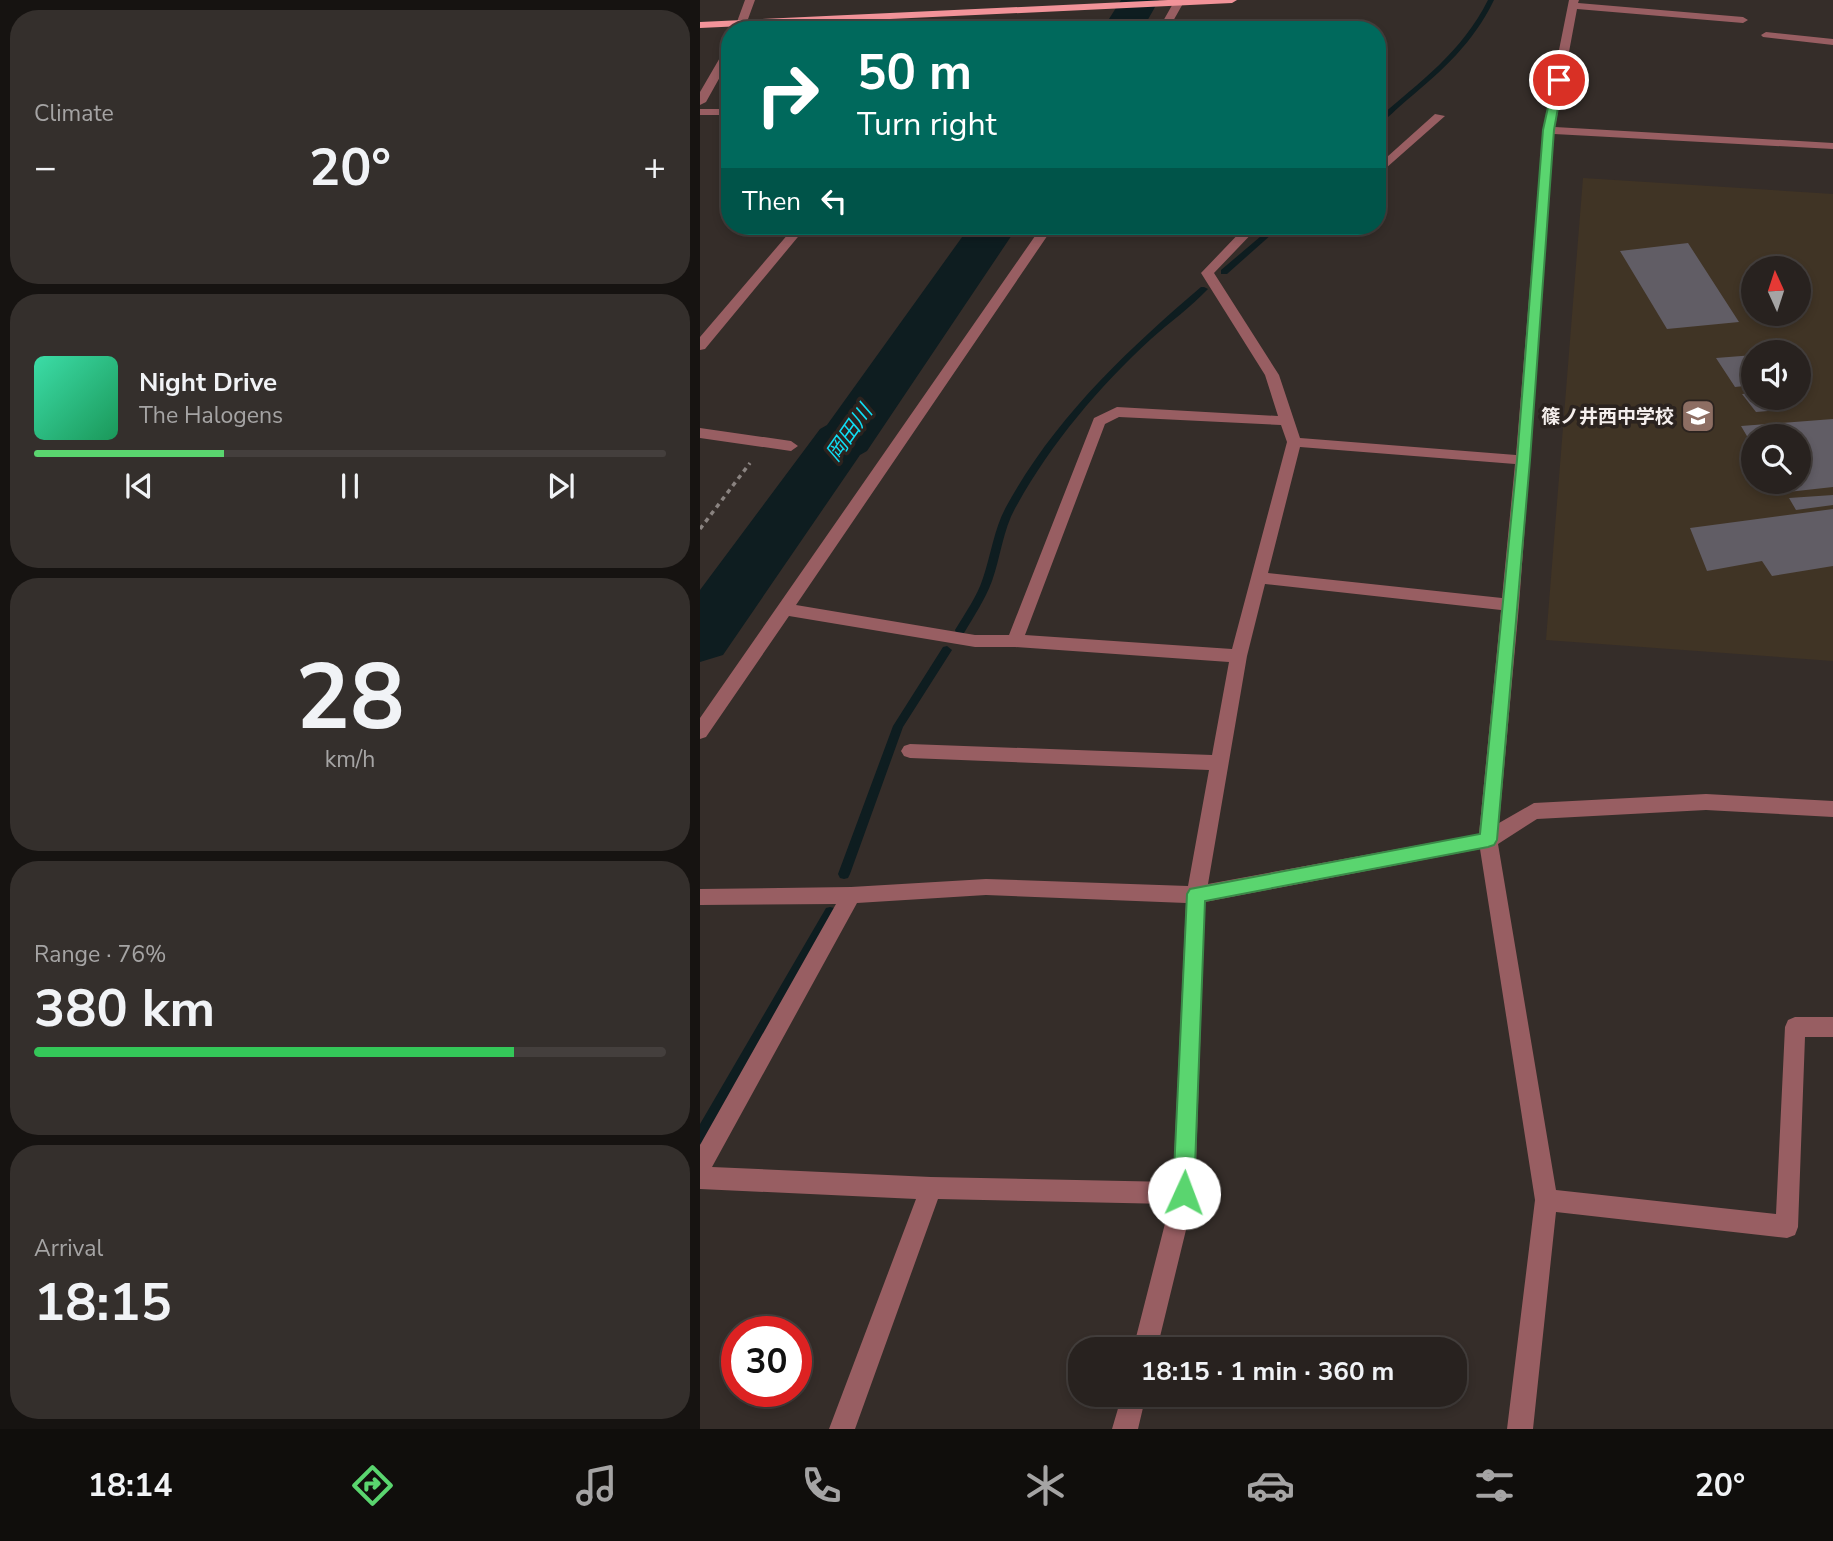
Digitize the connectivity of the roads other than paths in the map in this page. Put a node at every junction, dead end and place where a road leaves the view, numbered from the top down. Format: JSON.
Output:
{"nodes":[{"id":1,"x":750,"y":0,"type":"edge"},
{"id":2,"x":1232,"y":0,"type":"edge"},
{"id":3,"x":1178,"y":2,"type":"edge"},
{"id":4,"x":1574,"y":3,"type":"edge"},
{"id":5,"x":1744,"y":20,"type":"dead end"},
{"id":6,"x":742,"y":21,"type":"edge"},
{"id":7,"x":848,"y":21,"type":"edge"},
{"id":8,"x":1168,"y":21,"type":"edge"},
{"id":9,"x":700,"y":25,"type":"edge"},
{"id":10,"x":721,"y":26,"type":"edge"},
{"id":11,"x":1766,"y":35,"type":"dead end"},
{"id":12,"x":1833,"y":41,"type":"edge"},
{"id":13,"x":721,"y":65,"type":"edge"},
{"id":14,"x":700,"y":102,"type":"edge"},
{"id":15,"x":700,"y":112,"type":"edge"},
{"id":16,"x":721,"y":112,"type":"edge"},
{"id":17,"x":1439,"y":116,"type":"dead end"},
{"id":18,"x":1549,"y":130,"type":"junction"},
{"id":19,"x":1833,"y":146,"type":"edge"},
{"id":20,"x":1386,"y":165,"type":"edge"},
{"id":21,"x":794,"y":235,"type":"edge"},
{"id":22,"x":1042,"y":235,"type":"edge"},
{"id":23,"x":1244,"y":235,"type":"edge"},
{"id":24,"x":700,"y":346,"type":"edge"},
{"id":25,"x":1287,"y":421,"type":"junction"},
{"id":26,"x":700,"y":433,"type":"edge"},
{"id":27,"x":1294,"y":442,"type":"junction"},
{"id":28,"x":791,"y":446,"type":"dead end"},
{"id":29,"x":1523,"y":460,"type":"junction"},
{"id":30,"x":1261,"y":578,"type":"junction"},
{"id":31,"x":1511,"y":605,"type":"junction"},
{"id":32,"x":784,"y":609,"type":"junction"},
{"id":33,"x":1015,"y":641,"type":"junction"},
{"id":34,"x":1240,"y":656,"type":"junction"},
{"id":35,"x":700,"y":732,"type":"edge"},
{"id":36,"x":911,"y":751,"type":"dead end"},
{"id":37,"x":1220,"y":763,"type":"junction"},
{"id":38,"x":1833,"y":809,"type":"edge"},
{"id":39,"x":1488,"y":840,"type":"junction"},
{"id":40,"x":1196,"y":894,"type":"junction"},
{"id":41,"x":851,"y":895,"type":"junction"},
{"id":42,"x":700,"y":897,"type":"edge"},
{"id":43,"x":1833,"y":1027,"type":"edge"},
{"id":44,"x":700,"y":1167,"type":"edge"},
{"id":45,"x":700,"y":1178,"type":"edge"},
{"id":46,"x":931,"y":1188,"type":"junction"},
{"id":47,"x":1184,"y":1193,"type":"junction"},
{"id":48,"x":1546,"y":1200,"type":"junction"},
{"id":49,"x":1148,"y":1337,"type":"edge"},
{"id":50,"x":1131,"y":1407,"type":"edge"},
{"id":51,"x":842,"y":1429,"type":"edge"},
{"id":52,"x":1125,"y":1429,"type":"edge"},
{"id":53,"x":1520,"y":1429,"type":"edge"}],
"edges":[{"from":1,"to":6,"type":"street"},
{"from":2,"to":3,"type":"main road"},
{"from":3,"to":7,"type":"main road"},
{"from":3,"to":8,"type":"street"},
{"from":4,"to":5,"type":"street"},
{"from":4,"to":18,"type":"street"},
{"from":9,"to":10,"type":"main road"},
{"from":11,"to":12,"type":"lane"},
{"from":13,"to":14,"type":"street"},
{"from":15,"to":16,"type":"street"},
{"from":17,"to":20,"type":"street"},
{"from":18,"to":19,"type":"street"},
{"from":18,"to":29,"type":"street"},
{"from":21,"to":24,"type":"street"},
{"from":22,"to":32,"type":"street"},
{"from":23,"to":25,"type":"street"},
{"from":25,"to":27,"type":"street"},
{"from":25,"to":33,"type":"street"},
{"from":26,"to":28,"type":"street"},
{"from":27,"to":29,"type":"street"},
{"from":27,"to":30,"type":"street"},
{"from":29,"to":31,"type":"street"},
{"from":30,"to":31,"type":"street"},
{"from":30,"to":34,"type":"street"},
{"from":31,"to":39,"type":"street"},
{"from":32,"to":33,"type":"street"},
{"from":32,"to":35,"type":"street"},
{"from":33,"to":34,"type":"street"},
{"from":34,"to":37,"type":"street"},
{"from":36,"to":37,"type":"street"},
{"from":37,"to":40,"type":"street"},
{"from":38,"to":39,"type":"street"},
{"from":39,"to":40,"type":"street"},
{"from":39,"to":48,"type":"street"},
{"from":40,"to":41,"type":"street"},
{"from":40,"to":47,"type":"street"},
{"from":41,"to":42,"type":"street"},
{"from":41,"to":44,"type":"street"},
{"from":43,"to":48,"type":"street"},
{"from":45,"to":46,"type":"street"},
{"from":46,"to":47,"type":"street"},
{"from":46,"to":51,"type":"street"},
{"from":47,"to":49,"type":"street"},
{"from":48,"to":53,"type":"street"},
{"from":50,"to":52,"type":"street"}]}
